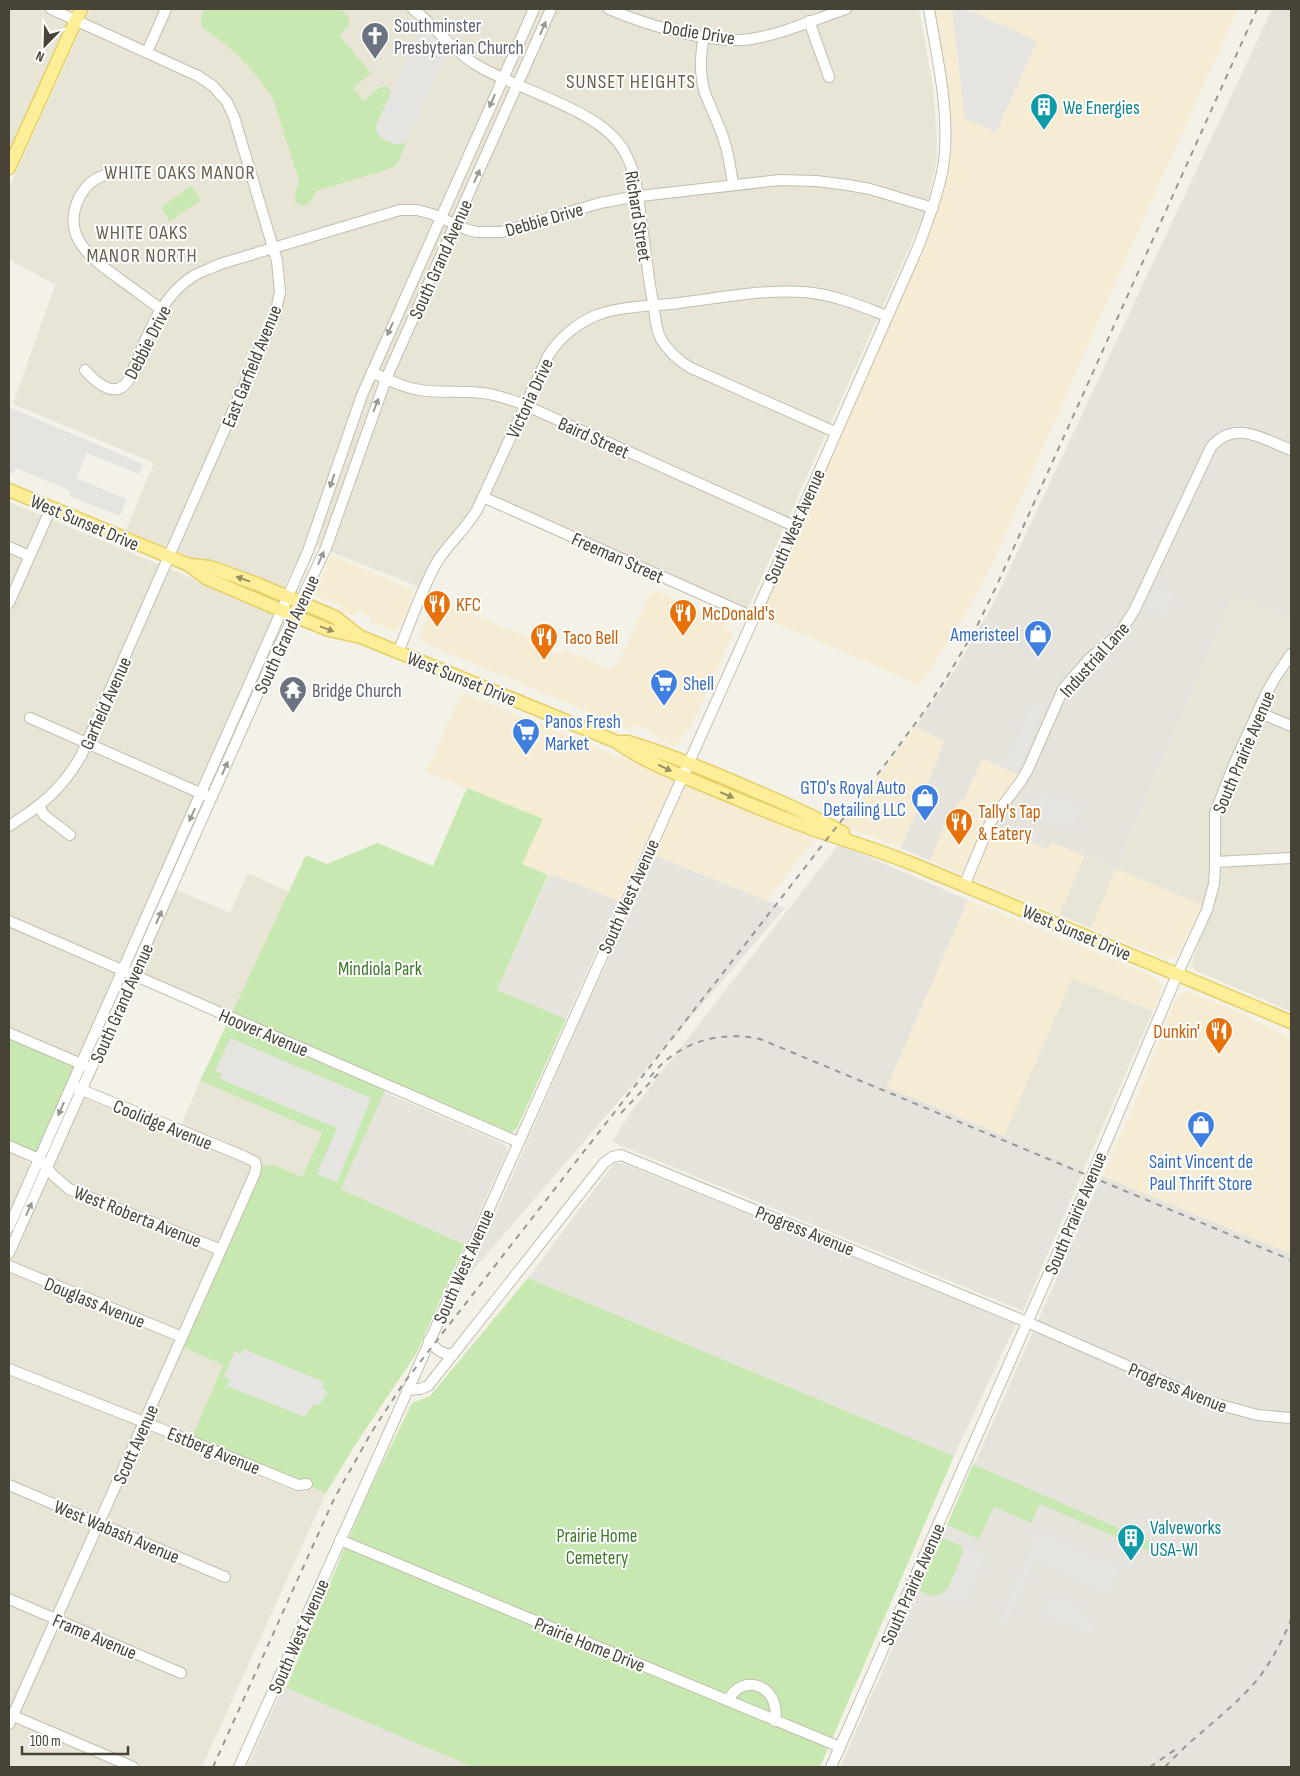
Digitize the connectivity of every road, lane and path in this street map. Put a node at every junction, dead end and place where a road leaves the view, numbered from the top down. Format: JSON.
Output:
{"nodes":[{"id":1,"x":51,"y":9,"type":"edge"},
{"id":2,"x":166,"y":9,"type":"edge"},
{"id":3,"x":413,"y":9,"type":"edge"},
{"id":4,"x":534,"y":9,"type":"edge"},
{"id":5,"x":551,"y":9,"type":"edge"},
{"id":6,"x":609,"y":9,"type":"edge"},
{"id":7,"x":846,"y":9,"type":"edge"},
{"id":8,"x":929,"y":9,"type":"edge"},
{"id":9,"x":78,"y":14,"type":"edge"},
{"id":10,"x":809,"y":21,"type":"junction"},
{"id":11,"x":704,"y":36,"type":"junction"},
{"id":12,"x":147,"y":52,"type":"junction"},
{"id":13,"x":829,"y":77,"type":"dead end"},
{"id":14,"x":502,"y":79,"type":"junction"},
{"id":15,"x":517,"y":85,"type":"junction"},
{"id":16,"x":9,"y":168,"type":"edge"},
{"id":17,"x":119,"y":172,"type":"dead end"},
{"id":18,"x":733,"y":185,"type":"junction"},
{"id":19,"x":639,"y":196,"type":"junction"},
{"id":20,"x":933,"y":208,"type":"junction"},
{"id":21,"x":440,"y":217,"type":"junction"},
{"id":22,"x":455,"y":224,"type":"junction"},
{"id":23,"x":273,"y":248,"type":"junction"},
{"id":24,"x":653,"y":306,"type":"junction"},
{"id":25,"x":162,"y":310,"type":"junction"},
{"id":26,"x":887,"y":316,"type":"junction"},
{"id":27,"x":85,"y":370,"type":"dead end"},
{"id":28,"x":372,"y":372,"type":"junction"},
{"id":29,"x":386,"y":379,"type":"junction"},
{"id":30,"x":524,"y":405,"type":"junction"},
{"id":31,"x":835,"y":432,"type":"junction"},
{"id":32,"x":1291,"y":450,"type":"edge"},
{"id":33,"x":9,"y":490,"type":"edge"},
{"id":34,"x":484,"y":497,"type":"junction"},
{"id":35,"x":51,"y":508,"type":"junction"},
{"id":36,"x":794,"y":526,"type":"junction"},
{"id":37,"x":9,"y":547,"type":"edge"},
{"id":38,"x":30,"y":556,"type":"junction"},
{"id":39,"x":170,"y":557,"type":"junction"},
{"id":40,"x":189,"y":565,"type":"junction"},
{"id":41,"x":288,"y":597,"type":"junction"},
{"id":42,"x":9,"y":603,"type":"edge"},
{"id":43,"x":301,"y":603,"type":"junction"},
{"id":44,"x":288,"y":614,"type":"junction"},
{"id":45,"x":753,"y":617,"type":"junction"},
{"id":46,"x":361,"y":637,"type":"junction"},
{"id":47,"x":398,"y":652,"type":"junction"},
{"id":48,"x":264,"y":653,"type":"junction"},
{"id":49,"x":1291,"y":654,"type":"edge"},
{"id":50,"x":274,"y":657,"type":"junction"},
{"id":51,"x":242,"y":703,"type":"junction"},
{"id":52,"x":253,"y":708,"type":"junction"},
{"id":53,"x":1258,"y":712,"type":"junction"},
{"id":54,"x":30,"y":718,"type":"dead end"},
{"id":55,"x":1291,"y":726,"type":"edge"},
{"id":56,"x":617,"y":742,"type":"junction"},
{"id":57,"x":87,"y":743,"type":"junction"},
{"id":58,"x":688,"y":762,"type":"junction"},
{"id":59,"x":682,"y":776,"type":"junction"},
{"id":60,"x":201,"y":794,"type":"junction"},
{"id":61,"x":212,"y":798,"type":"junction"},
{"id":62,"x":39,"y":806,"type":"junction"},
{"id":63,"x":9,"y":826,"type":"edge"},
{"id":64,"x":70,"y":835,"type":"dead end"},
{"id":65,"x":862,"y":844,"type":"junction"},
{"id":66,"x":1291,"y":858,"type":"edge"},
{"id":67,"x":1215,"y":862,"type":"junction"},
{"id":68,"x":162,"y":882,"type":"junction"},
{"id":69,"x":964,"y":886,"type":"junction"},
{"id":70,"x":173,"y":887,"type":"junction"},
{"id":71,"x":9,"y":921,"type":"edge"},
{"id":72,"x":123,"y":971,"type":"junction"},
{"id":73,"x":133,"y":975,"type":"junction"},
{"id":74,"x":1177,"y":975,"type":"junction"},
{"id":75,"x":1291,"y":1022,"type":"edge"},
{"id":76,"x":9,"y":1033,"type":"edge"},
{"id":77,"x":86,"y":1066,"type":"junction"},
{"id":78,"x":77,"y":1088,"type":"junction"},
{"id":79,"x":518,"y":1142,"type":"junction"},
{"id":80,"x":9,"y":1146,"type":"edge"},
{"id":81,"x":39,"y":1159,"type":"junction"},
{"id":82,"x":255,"y":1162,"type":"joint"},
{"id":83,"x":47,"y":1168,"type":"junction"},
{"id":84,"x":9,"y":1227,"type":"edge"},
{"id":85,"x":221,"y":1250,"type":"junction"},
{"id":86,"x":9,"y":1253,"type":"edge"},
{"id":87,"x":9,"y":1266,"type":"edge"},
{"id":88,"x":1028,"y":1322,"type":"junction"},
{"id":89,"x":182,"y":1337,"type":"junction"},
{"id":90,"x":429,"y":1340,"type":"junction"},
{"id":91,"x":453,"y":1355,"type":"junction"},
{"id":92,"x":9,"y":1369,"type":"edge"},
{"id":93,"x":408,"y":1390,"type":"junction"},
{"id":94,"x":1291,"y":1418,"type":"edge"},
{"id":95,"x":144,"y":1422,"type":"junction"},
{"id":96,"x":307,"y":1484,"type":"dead end"},
{"id":97,"x":9,"y":1485,"type":"edge"},
{"id":98,"x":99,"y":1523,"type":"junction"},
{"id":99,"x":340,"y":1540,"type":"junction"},
{"id":100,"x":225,"y":1577,"type":"dead end"},
{"id":101,"x":9,"y":1599,"type":"edge"},
{"id":102,"x":56,"y":1619,"type":"junction"},
{"id":103,"x":181,"y":1674,"type":"dead end"},
{"id":104,"x":728,"y":1701,"type":"junction"},
{"id":105,"x":10,"y":1718,"type":"edge"},
{"id":106,"x":775,"y":1721,"type":"junction"},
{"id":107,"x":840,"y":1747,"type":"junction"},
{"id":108,"x":133,"y":1767,"type":"edge"},
{"id":109,"x":239,"y":1767,"type":"edge"},
{"id":110,"x":831,"y":1767,"type":"edge"}],
"edges":[{"from":1,"to":9,"type":"street","name":"East Garfield Avenue"},
{"from":2,"to":12,"type":"street"},
{"from":3,"to":14,"type":"street","name":"Richard Street"},
{"from":4,"to":14,"type":"street","name":"South Grand Avenue"},
{"from":15,"to":5,"type":"street","name":"South Grand Avenue","one_way":true},
{"from":6,"to":11,"type":"street","name":"Dodie Drive"},
{"from":7,"to":10,"type":"street","name":"Dodie Drive"},
{"from":8,"to":20,"type":"street","name":"South West Avenue"},
{"from":9,"to":12,"type":"street","name":"East Garfield Avenue"},
{"from":9,"to":16,"type":"main road"},
{"from":10,"to":11,"type":"street","name":"Dodie Drive"},
{"from":10,"to":13,"type":"street"},
{"from":11,"to":18,"type":"street"},
{"from":12,"to":23,"type":"street","name":"East Garfield Avenue"},
{"from":14,"to":15,"type":"street","name":"Richard Street"},
{"from":14,"to":21,"type":"street","name":"South Grand Avenue","one_way":true},
{"from":15,"to":19,"type":"street","name":"Richard Street"},
{"from":22,"to":15,"type":"street","name":"South Grand Avenue","one_way":true},
{"from":17,"to":25,"type":"street"},
{"from":18,"to":19,"type":"street","name":"Debbie Drive"},
{"from":18,"to":20,"type":"street","name":"Debbie Drive"},
{"from":19,"to":22,"type":"street","name":"Debbie Drive"},
{"from":19,"to":24,"type":"street","name":"Richard Street"},
{"from":20,"to":26,"type":"street","name":"South West Avenue"},
{"from":21,"to":22,"type":"street","name":"Debbie Drive"},
{"from":21,"to":23,"type":"street","name":"Debbie Drive"},
{"from":21,"to":28,"type":"street","name":"South Grand Avenue","one_way":true},
{"from":22,"to":29,"type":"street","name":"South Grand Avenue"},
{"from":23,"to":25,"type":"street","name":"Debbie Drive"},
{"from":23,"to":39,"type":"street","name":"East Garfield Avenue"},
{"from":24,"to":26,"type":"street","name":"Victoria Drive"},
{"from":24,"to":30,"type":"street","name":"Victoria Drive"},
{"from":24,"to":31,"type":"street","name":"Richard Street"},
{"from":25,"to":27,"type":"street","name":"Debbie Drive"},
{"from":26,"to":31,"type":"street","name":"South West Avenue"},
{"from":28,"to":29,"type":"street","name":"Baird Street"},
{"from":28,"to":41,"type":"street","name":"South Grand Avenue","one_way":true},
{"from":29,"to":30,"type":"street","name":"Baird Street"},
{"from":43,"to":29,"type":"street","name":"South Grand Avenue","one_way":true},
{"from":30,"to":34,"type":"street","name":"Victoria Drive"},
{"from":30,"to":36,"type":"street","name":"Baird Street"},
{"from":31,"to":36,"type":"street","name":"South West Avenue"},
{"from":32,"to":69,"type":"street","name":"Industrial Lane"},
{"from":33,"to":35,"type":"main road","name":"West Sunset Drive"},
{"from":34,"to":45,"type":"street","name":"Freeman Street"},
{"from":34,"to":47,"type":"street","name":"Victoria Drive"},
{"from":35,"to":38,"type":"street"},
{"from":35,"to":39,"type":"main road","name":"West Sunset Drive"},
{"from":36,"to":45,"type":"street","name":"South West Avenue"},
{"from":37,"to":38,"type":"street"},
{"from":38,"to":42,"type":"street"},
{"from":39,"to":40,"type":"main road","name":"West Sunset Drive"},
{"from":39,"to":57,"type":"street","name":"Garfield Avenue"},
{"from":41,"to":40,"type":"main road","name":"West Sunset Drive","one_way":true},
{"from":40,"to":44,"type":"main road","name":"West Sunset Drive"},
{"from":41,"to":43,"type":"main road","name":"West Sunset Drive"},
{"from":41,"to":44,"type":"street","name":"South Grand Avenue"},
{"from":43,"to":44,"type":"street","name":"South Grand Avenue"},
{"from":43,"to":46,"type":"main road","name":"West Sunset Drive"},
{"from":44,"to":46,"type":"main road","name":"West Sunset Drive","one_way":true},
{"from":44,"to":48,"type":"street","name":"South Grand Avenue"},
{"from":44,"to":50,"type":"street","name":"South Grand Avenue"},
{"from":45,"to":58,"type":"street","name":"South West Avenue"},
{"from":46,"to":47,"type":"main road","name":"West Sunset Drive"},
{"from":47,"to":56,"type":"main road","name":"West Sunset Drive"},
{"from":48,"to":50,"type":"street"},
{"from":48,"to":51,"type":"street","name":"South Grand Avenue"},
{"from":49,"to":53,"type":"street","name":"South Prairie Avenue"},
{"from":50,"to":52,"type":"street","name":"South Grand Avenue"},
{"from":51,"to":52,"type":"street"},
{"from":51,"to":60,"type":"street","name":"South Grand Avenue"},
{"from":61,"to":52,"type":"street","name":"South Grand Avenue","one_way":true},
{"from":53,"to":55,"type":"street"},
{"from":53,"to":67,"type":"street","name":"South Prairie Avenue"},
{"from":54,"to":57,"type":"street"},
{"from":56,"to":58,"type":"main road","name":"West Sunset Drive"},
{"from":56,"to":59,"type":"main road","name":"West Sunset Drive","one_way":true},
{"from":57,"to":60,"type":"street"},
{"from":57,"to":62,"type":"street","name":"Garfield Avenue"},
{"from":58,"to":59,"type":"street","name":"South West Avenue"},
{"from":58,"to":65,"type":"main road","name":"West Sunset Drive"},
{"from":59,"to":65,"type":"main road","name":"West Sunset Drive","one_way":true},
{"from":59,"to":79,"type":"street","name":"South West Avenue"},
{"from":60,"to":61,"type":"street"},
{"from":60,"to":68,"type":"street","name":"South Grand Avenue","one_way":true},
{"from":61,"to":70,"type":"street","name":"South Grand Avenue"},
{"from":62,"to":63,"type":"street","name":"Garfield Avenue"},
{"from":62,"to":64,"type":"street"},
{"from":65,"to":69,"type":"main road","name":"West Sunset Drive"},
{"from":66,"to":67,"type":"street"},
{"from":67,"to":74,"type":"street","name":"South Prairie Avenue"},
{"from":68,"to":70,"type":"street"},
{"from":68,"to":72,"type":"street","name":"South Grand Avenue"},
{"from":69,"to":74,"type":"main road","name":"West Sunset Drive"},
{"from":73,"to":70,"type":"street","name":"South Grand Avenue","one_way":true},
{"from":71,"to":72,"type":"street","name":"Hoover Avenue"},
{"from":72,"to":73,"type":"street","name":"Hoover Avenue"},
{"from":72,"to":77,"type":"street","name":"South Grand Avenue"},
{"from":73,"to":77,"type":"street","name":"South Grand Avenue"},
{"from":73,"to":79,"type":"street","name":"Hoover Avenue"},
{"from":74,"to":75,"type":"main road","name":"West Sunset Drive"},
{"from":74,"to":88,"type":"street","name":"South Prairie Avenue"},
{"from":76,"to":77,"type":"street"},
{"from":77,"to":78,"type":"street","name":"South Grand Avenue"},
{"from":78,"to":81,"type":"street","name":"South Grand Avenue","one_way":true},
{"from":78,"to":82,"type":"street","name":"Coolidge Avenue"},
{"from":78,"to":83,"type":"street","name":"South Grand Avenue"},
{"from":79,"to":90,"type":"street","name":"South West Avenue"},
{"from":80,"to":81,"type":"street","name":"West Roberta Avenue"},
{"from":81,"to":83,"type":"street","name":"West Roberta Avenue"},
{"from":81,"to":84,"type":"street","name":"South Grand Avenue"},
{"from":82,"to":85,"type":"street","name":"Scott Avenue"},
{"from":83,"to":85,"type":"street","name":"West Roberta Avenue"},
{"from":86,"to":83,"type":"street","name":"South Grand Avenue","one_way":true},
{"from":85,"to":89,"type":"street","name":"Scott Avenue"},
{"from":87,"to":89,"type":"street","name":"Douglass Avenue"},
{"from":88,"to":91,"type":"street","name":"Progress Avenue"},
{"from":88,"to":94,"type":"street","name":"Progress Avenue"},
{"from":88,"to":107,"type":"street","name":"South Prairie Avenue"},
{"from":89,"to":95,"type":"street","name":"Scott Avenue"},
{"from":90,"to":91,"type":"street"},
{"from":90,"to":93,"type":"street","name":"South West Avenue"},
{"from":91,"to":93,"type":"street","name":"Progress Avenue"},
{"from":92,"to":95,"type":"street","name":"Estberg Avenue"},
{"from":93,"to":99,"type":"street","name":"South West Avenue"},
{"from":95,"to":96,"type":"street","name":"Estberg Avenue"},
{"from":95,"to":98,"type":"street","name":"Scott Avenue"},
{"from":97,"to":98,"type":"street","name":"West Wabash Avenue"},
{"from":98,"to":100,"type":"street","name":"West Wabash Avenue"},
{"from":98,"to":102,"type":"street","name":"Scott Avenue"},
{"from":99,"to":104,"type":"street","name":"Prairie Home Drive"},
{"from":99,"to":109,"type":"street","name":"South West Avenue"},
{"from":101,"to":102,"type":"street","name":"Frame Avenue"},
{"from":102,"to":103,"type":"street","name":"Frame Avenue"},
{"from":102,"to":105,"type":"street","name":"Scott Avenue"},
{"from":104,"to":106,"type":"street","name":"Prairie Home Drive"},
{"from":104,"to":106,"type":"street"},
{"from":105,"to":108,"type":"street"},
{"from":106,"to":107,"type":"street","name":"Prairie Home Drive"},
{"from":107,"to":110,"type":"street","name":"South Prairie Avenue"}]}
